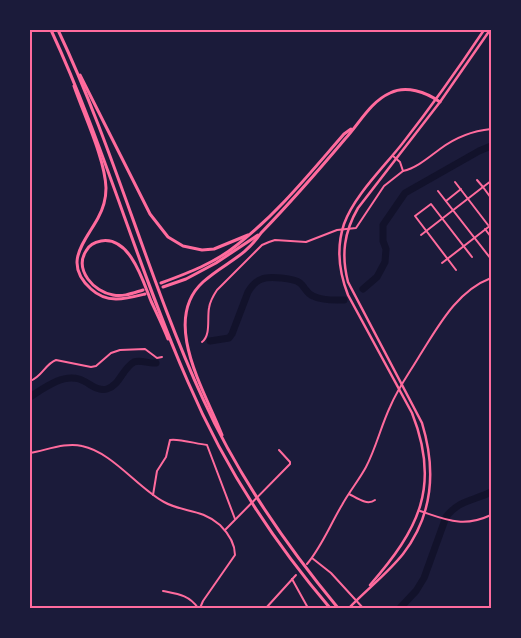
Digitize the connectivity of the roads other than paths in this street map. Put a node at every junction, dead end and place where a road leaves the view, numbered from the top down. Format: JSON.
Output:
{"nodes":[{"id":1,"x":51,"y":30,"type":"edge"},
{"id":2,"x":58,"y":30,"type":"edge"},
{"id":3,"x":484,"y":30,"type":"edge"},
{"id":4,"x":490,"y":30,"type":"edge"},
{"id":5,"x":67,"y":50,"type":"junction"},
{"id":6,"x":64,"y":60,"type":"junction"},
{"id":7,"x":438,"y":101,"type":"junction"},
{"id":8,"x":354,"y":128,"type":"junction"},
{"id":9,"x":491,"y":129,"type":"edge"},
{"id":10,"x":393,"y":156,"type":"junction"},
{"id":11,"x":396,"y":159,"type":"junction"},
{"id":12,"x":403,"y":171,"type":"junction"},
{"id":13,"x":477,"y":180,"type":"dead end"},
{"id":14,"x":491,"y":181,"type":"edge"},
{"id":15,"x":455,"y":182,"type":"dead end"},
{"id":16,"x":483,"y":187,"type":"junction"},
{"id":17,"x":461,"y":189,"type":"junction"},
{"id":18,"x":438,"y":190,"type":"dead end"},
{"id":19,"x":491,"y":198,"type":"edge"},
{"id":20,"x":468,"y":199,"type":"junction"},
{"id":21,"x":446,"y":201,"type":"junction"},
{"id":22,"x":453,"y":210,"type":"junction"},
{"id":23,"x":442,"y":219,"type":"junction"},
{"id":24,"x":490,"y":226,"type":"edge"},
{"id":25,"x":485,"y":229,"type":"junction"},
{"id":26,"x":342,"y":230,"type":"junction"},
{"id":27,"x":348,"y":230,"type":"junction"},
{"id":28,"x":426,"y":231,"type":"junction"},
{"id":29,"x":261,"y":233,"type":"junction"},
{"id":30,"x":248,"y":235,"type":"junction"},
{"id":31,"x":421,"y":235,"type":"dead end"},
{"id":32,"x":491,"y":237,"type":"edge"},
{"id":33,"x":474,"y":238,"type":"junction"},
{"id":34,"x":463,"y":246,"type":"junction"},
{"id":35,"x":472,"y":257,"type":"dead end"},
{"id":36,"x":447,"y":258,"type":"junction"},
{"id":37,"x":491,"y":259,"type":"edge"},
{"id":38,"x":442,"y":263,"type":"dead end"},
{"id":39,"x":456,"y":270,"type":"dead end"},
{"id":40,"x":491,"y":278,"type":"edge"},
{"id":41,"x":202,"y":342,"type":"dead end"},
{"id":42,"x":162,"y":357,"type":"dead end"},
{"id":43,"x":184,"y":374,"type":"junction"},
{"id":44,"x":30,"y":381,"type":"edge"},
{"id":45,"x":401,"y":384,"type":"junction"},
{"id":46,"x":398,"y":390,"type":"junction"},
{"id":47,"x":228,"y":450,"type":"junction"},
{"id":48,"x":279,"y":450,"type":"dead end"},
{"id":49,"x":30,"y":453,"type":"edge"},
{"id":50,"x":153,"y":494,"type":"junction"},
{"id":51,"x":349,"y":494,"type":"junction"},
{"id":52,"x":375,"y":500,"type":"dead end"},
{"id":53,"x":420,"y":510,"type":"junction"},
{"id":54,"x":426,"y":512,"type":"junction"},
{"id":55,"x":491,"y":515,"type":"edge"},
{"id":56,"x":236,"y":518,"type":"junction"},
{"id":57,"x":224,"y":530,"type":"junction"},
{"id":58,"x":312,"y":558,"type":"junction"},
{"id":59,"x":307,"y":564,"type":"dead end"},
{"id":60,"x":296,"y":575,"type":"dead end"},
{"id":61,"x":292,"y":579,"type":"junction"},
{"id":62,"x":164,"y":591,"type":"dead end"},
{"id":63,"x":361,"y":595,"type":"junction"},
{"id":64,"x":356,"y":601,"type":"junction"},
{"id":65,"x":199,"y":608,"type":"edge"},
{"id":66,"x":266,"y":608,"type":"edge"},
{"id":67,"x":308,"y":608,"type":"edge"},
{"id":68,"x":330,"y":608,"type":"edge"},
{"id":69,"x":338,"y":608,"type":"edge"},
{"id":70,"x":348,"y":608,"type":"edge"},
{"id":71,"x":363,"y":608,"type":"edge"}],
"edges":[{"from":1,"to":6,"type":"highway"},
{"from":2,"to":5,"type":"highway"},
{"from":3,"to":7,"type":"main road"},
{"from":4,"to":7,"type":"main road"},
{"from":5,"to":30,"type":"highway"},
{"from":5,"to":47,"type":"highway"},
{"from":6,"to":43,"type":"highway"},
{"from":6,"to":43,"type":"highway"},
{"from":7,"to":8,"type":"highway"},
{"from":7,"to":10,"type":"main road"},
{"from":7,"to":11,"type":"main road"},
{"from":8,"to":29,"type":"highway"},
{"from":8,"to":30,"type":"highway"},
{"from":9,"to":12,"type":"street"},
{"from":10,"to":11,"type":"street"},
{"from":10,"to":26,"type":"main road"},
{"from":11,"to":12,"type":"street"},
{"from":11,"to":27,"type":"main road"},
{"from":12,"to":27,"type":"street"},
{"from":13,"to":16,"type":"street"},
{"from":14,"to":16,"type":"street"},
{"from":15,"to":17,"type":"street"},
{"from":16,"to":19,"type":"street"},
{"from":16,"to":20,"type":"street"},
{"from":17,"to":20,"type":"street"},
{"from":17,"to":21,"type":"street"},
{"from":18,"to":21,"type":"street"},
{"from":20,"to":22,"type":"street"},
{"from":20,"to":24,"type":"street"},
{"from":21,"to":22,"type":"street"},
{"from":22,"to":23,"type":"street"},
{"from":22,"to":33,"type":"street"},
{"from":23,"to":28,"type":"street"},
{"from":23,"to":28,"type":"street"},
{"from":23,"to":34,"type":"street"},
{"from":24,"to":25,"type":"street"},
{"from":25,"to":32,"type":"street"},
{"from":25,"to":33,"type":"street"},
{"from":26,"to":27,"type":"street"},
{"from":26,"to":41,"type":"street"},
{"from":26,"to":46,"type":"main road"},
{"from":27,"to":45,"type":"main road"},
{"from":28,"to":31,"type":"street"},
{"from":28,"to":36,"type":"street"},
{"from":29,"to":30,"type":"highway"},
{"from":29,"to":47,"type":"highway"},
{"from":33,"to":34,"type":"street"},
{"from":33,"to":37,"type":"street"},
{"from":34,"to":35,"type":"street"},
{"from":34,"to":36,"type":"street"},
{"from":36,"to":38,"type":"street"},
{"from":36,"to":39,"type":"street"},
{"from":40,"to":45,"type":"street"},
{"from":42,"to":44,"type":"street"},
{"from":43,"to":68,"type":"highway"},
{"from":45,"to":46,"type":"street"},
{"from":45,"to":54,"type":"main road"},
{"from":46,"to":51,"type":"street"},
{"from":46,"to":53,"type":"main road"},
{"from":47,"to":69,"type":"highway"},
{"from":48,"to":56,"type":"street"},
{"from":49,"to":50,"type":"street"},
{"from":50,"to":56,"type":"street"},
{"from":50,"to":57,"type":"street"},
{"from":51,"to":52,"type":"street"},
{"from":51,"to":58,"type":"street"},
{"from":53,"to":54,"type":"street"},
{"from":53,"to":63,"type":"main road"},
{"from":54,"to":55,"type":"street"},
{"from":54,"to":63,"type":"main road"},
{"from":56,"to":57,"type":"street"},
{"from":57,"to":65,"type":"street"},
{"from":58,"to":59,"type":"street"},
{"from":58,"to":64,"type":"street"},
{"from":60,"to":61,"type":"street"},
{"from":61,"to":66,"type":"street"},
{"from":61,"to":67,"type":"street"},
{"from":62,"to":65,"type":"street"},
{"from":63,"to":64,"type":"main road"},
{"from":64,"to":70,"type":"main road"},
{"from":64,"to":71,"type":"street"}]}
